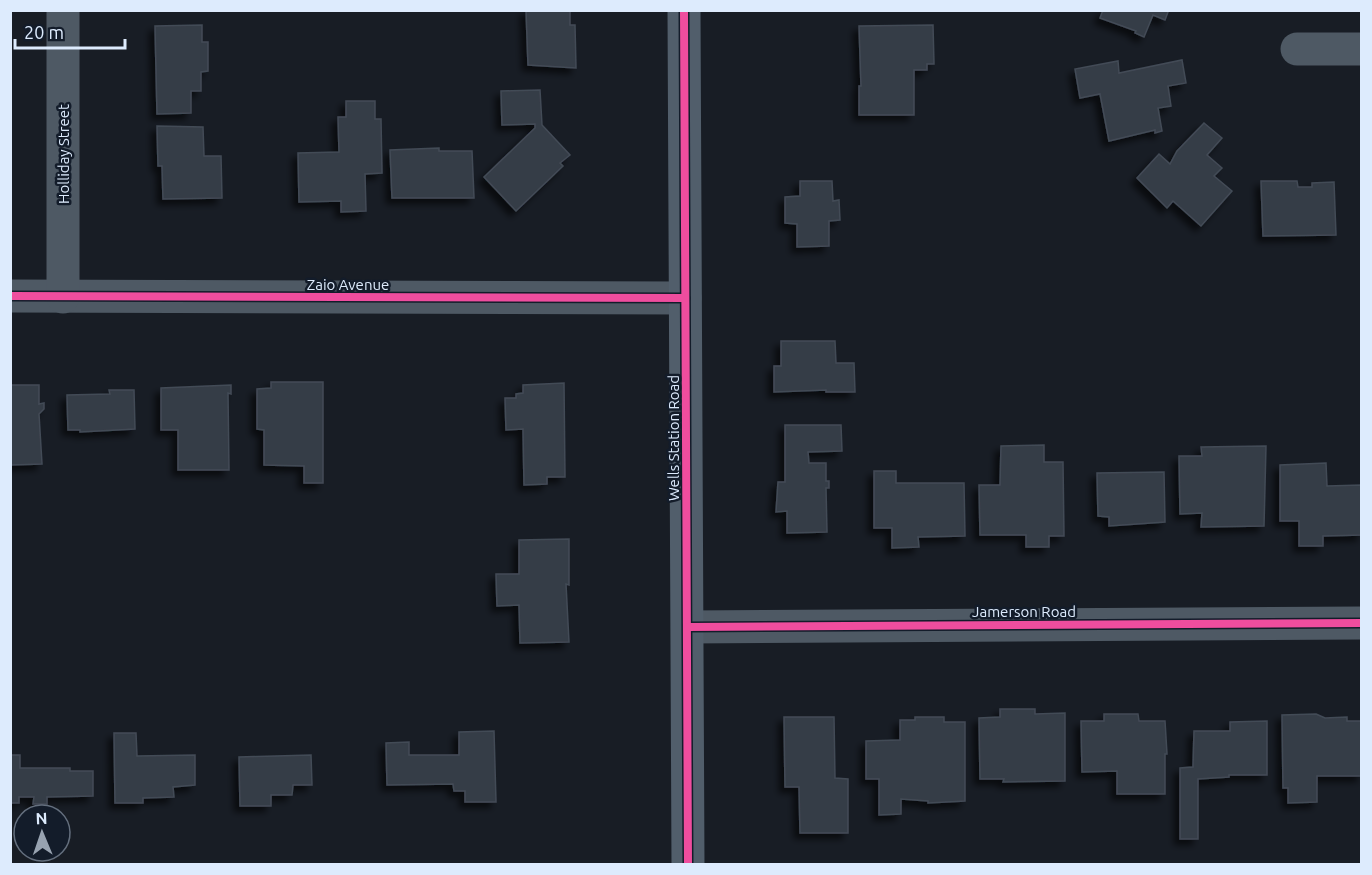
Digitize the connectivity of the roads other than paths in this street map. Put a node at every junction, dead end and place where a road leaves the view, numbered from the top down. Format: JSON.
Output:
{"nodes":[{"id":1,"x":63,"y":10,"type":"edge"},
{"id":2,"x":684,"y":10,"type":"edge"},
{"id":3,"x":1297,"y":49,"type":"dead end"},
{"id":4,"x":1362,"y":49,"type":"edge"},
{"id":5,"x":10,"y":296,"type":"edge"},
{"id":6,"x":63,"y":297,"type":"junction"},
{"id":7,"x":685,"y":298,"type":"junction"},
{"id":8,"x":1362,"y":623,"type":"edge"},
{"id":9,"x":687,"y":627,"type":"junction"},
{"id":10,"x":688,"y":864,"type":"edge"}],
"edges":[{"from":1,"to":6,"type":"street","name":"Holliday Street"},
{"from":2,"to":7,"type":"street","name":"Wells Station Road"},
{"from":3,"to":4,"type":"street"},
{"from":5,"to":6,"type":"street","name":"Zaio Avenue"},
{"from":6,"to":7,"type":"street","name":"Zaio Avenue"},
{"from":7,"to":9,"type":"street","name":"Wells Station Road"},
{"from":8,"to":9,"type":"street","name":"Jamerson Road"},
{"from":9,"to":10,"type":"street","name":"Wells Station Road"}]}
